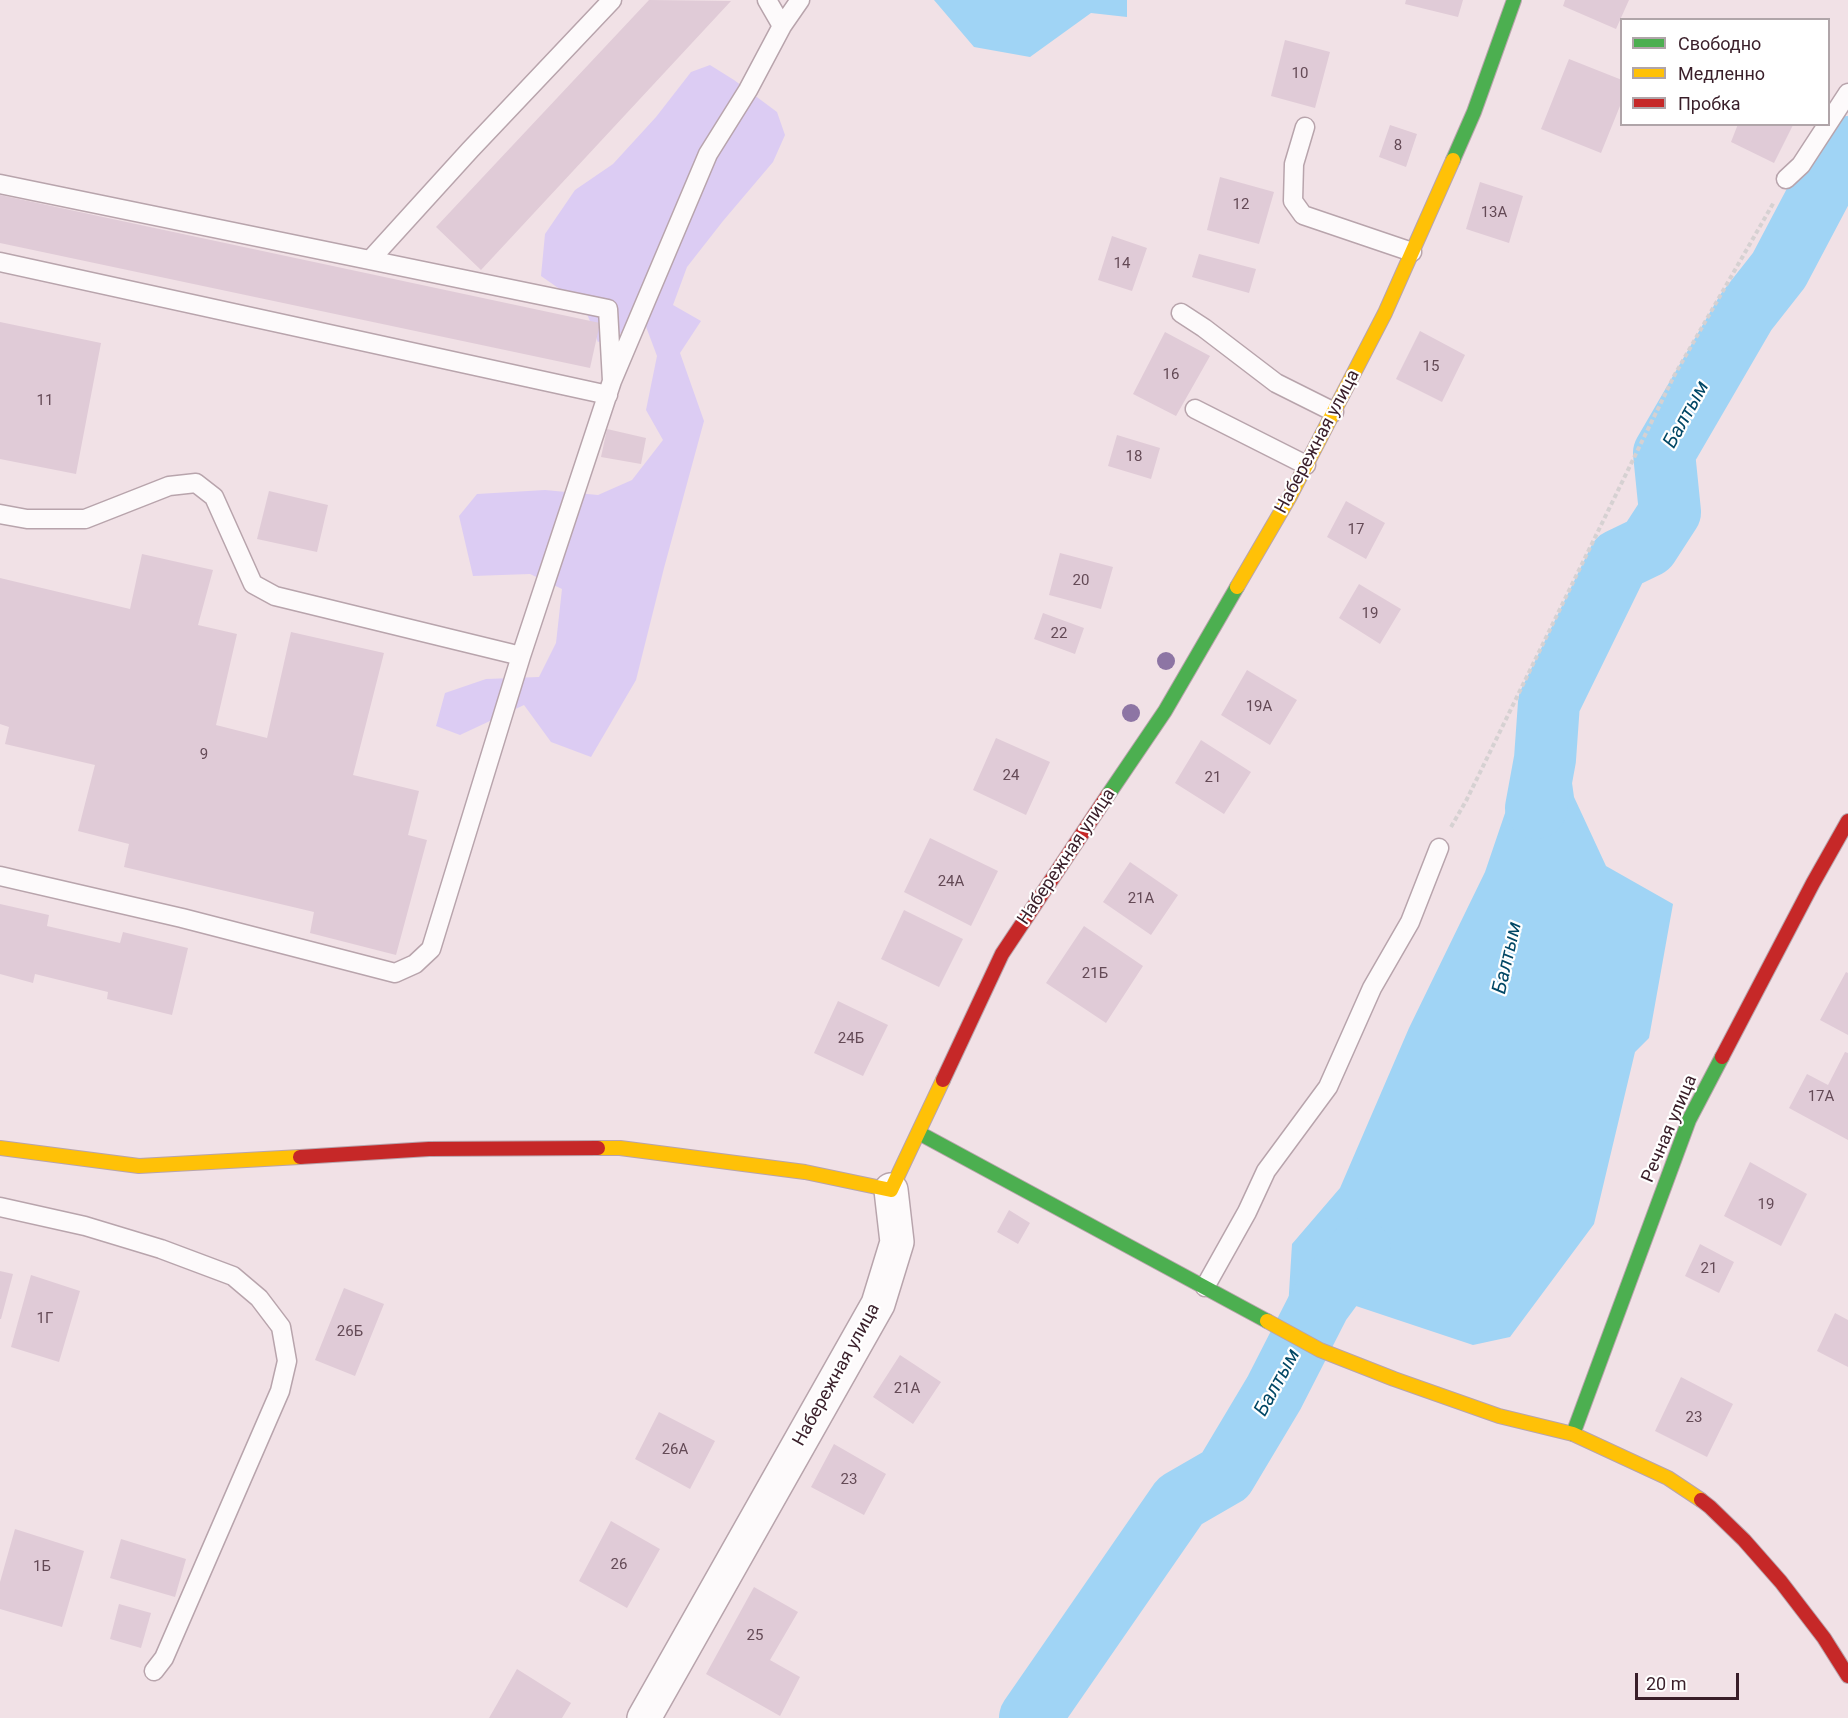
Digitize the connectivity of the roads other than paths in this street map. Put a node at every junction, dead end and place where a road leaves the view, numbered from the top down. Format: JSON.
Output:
{"nodes":[{"id":1,"x":612,"y":0,"type":"edge"},
{"id":2,"x":767,"y":0,"type":"edge"},
{"id":3,"x":800,"y":0,"type":"edge"},
{"id":4,"x":1514,"y":0,"type":"edge"},
{"id":5,"x":782,"y":26,"type":"junction"},
{"id":6,"x":1848,"y":93,"type":"edge"},
{"id":7,"x":1830,"y":121,"type":"edge"},
{"id":8,"x":1826,"y":126,"type":"edge"},
{"id":9,"x":1305,"y":127,"type":"dead end"},
{"id":10,"x":1786,"y":179,"type":"road end"},
{"id":11,"x":0,"y":184,"type":"edge"},
{"id":12,"x":1412,"y":252,"type":"junction"},
{"id":13,"x":370,"y":260,"type":"junction"},
{"id":14,"x":0,"y":262,"type":"edge"},
{"id":15,"x":1181,"y":313,"type":"dead end"},
{"id":16,"x":610,"y":388,"type":"junction"},
{"id":17,"x":1194,"y":409,"type":"dead end"},
{"id":18,"x":1334,"y":412,"type":"junction"},
{"id":19,"x":1306,"y":465,"type":"junction"},
{"id":20,"x":0,"y":514,"type":"edge"},
{"id":21,"x":521,"y":656,"type":"junction"},
{"id":22,"x":1848,"y":821,"type":"edge"},
{"id":23,"x":1439,"y":848,"type":"road end"},
{"id":24,"x":0,"y":876,"type":"edge"},
{"id":25,"x":919,"y":1133,"type":"junction"},
{"id":26,"x":0,"y":1148,"type":"edge"},
{"id":27,"x":891,"y":1190,"type":"junction"},
{"id":28,"x":0,"y":1207,"type":"edge"},
{"id":29,"x":1204,"y":1287,"type":"junction"},
{"id":30,"x":1573,"y":1434,"type":"junction"},
{"id":31,"x":154,"y":1671,"type":"dead end"},
{"id":32,"x":1848,"y":1676,"type":"edge"},
{"id":33,"x":644,"y":1718,"type":"edge"}],
"edges":[{"from":1,"to":13,"type":"lane"},
{"from":2,"to":5,"type":"lane"},
{"from":3,"to":5,"type":"lane"},
{"from":4,"to":12,"type":"street","name":"Набережная улица"},
{"from":5,"to":16,"type":"lane"},
{"from":6,"to":7,"type":"lane"},
{"from":8,"to":10,"type":"lane"},
{"from":9,"to":12,"type":"lane"},
{"from":11,"to":13,"type":"lane"},
{"from":12,"to":18,"type":"street","name":"Набережная улица"},
{"from":13,"to":16,"type":"lane"},
{"from":14,"to":16,"type":"lane"},
{"from":15,"to":18,"type":"lane"},
{"from":16,"to":21,"type":"lane"},
{"from":17,"to":19,"type":"lane"},
{"from":18,"to":19,"type":"street","name":"Набережная улица"},
{"from":19,"to":25,"type":"street","name":"Набережная улица"},
{"from":20,"to":21,"type":"lane"},
{"from":21,"to":24,"type":"lane"},
{"from":22,"to":30,"type":"street","name":"Речная улица"},
{"from":23,"to":29,"type":"lane"},
{"from":25,"to":27,"type":"street","name":"Набережная улица"},
{"from":25,"to":29,"type":"street"},
{"from":26,"to":27,"type":"street"},
{"from":27,"to":33,"type":"street","name":"Набережная улица"},
{"from":28,"to":31,"type":"lane"},
{"from":29,"to":30,"type":"street"},
{"from":30,"to":32,"type":"street"}]}
